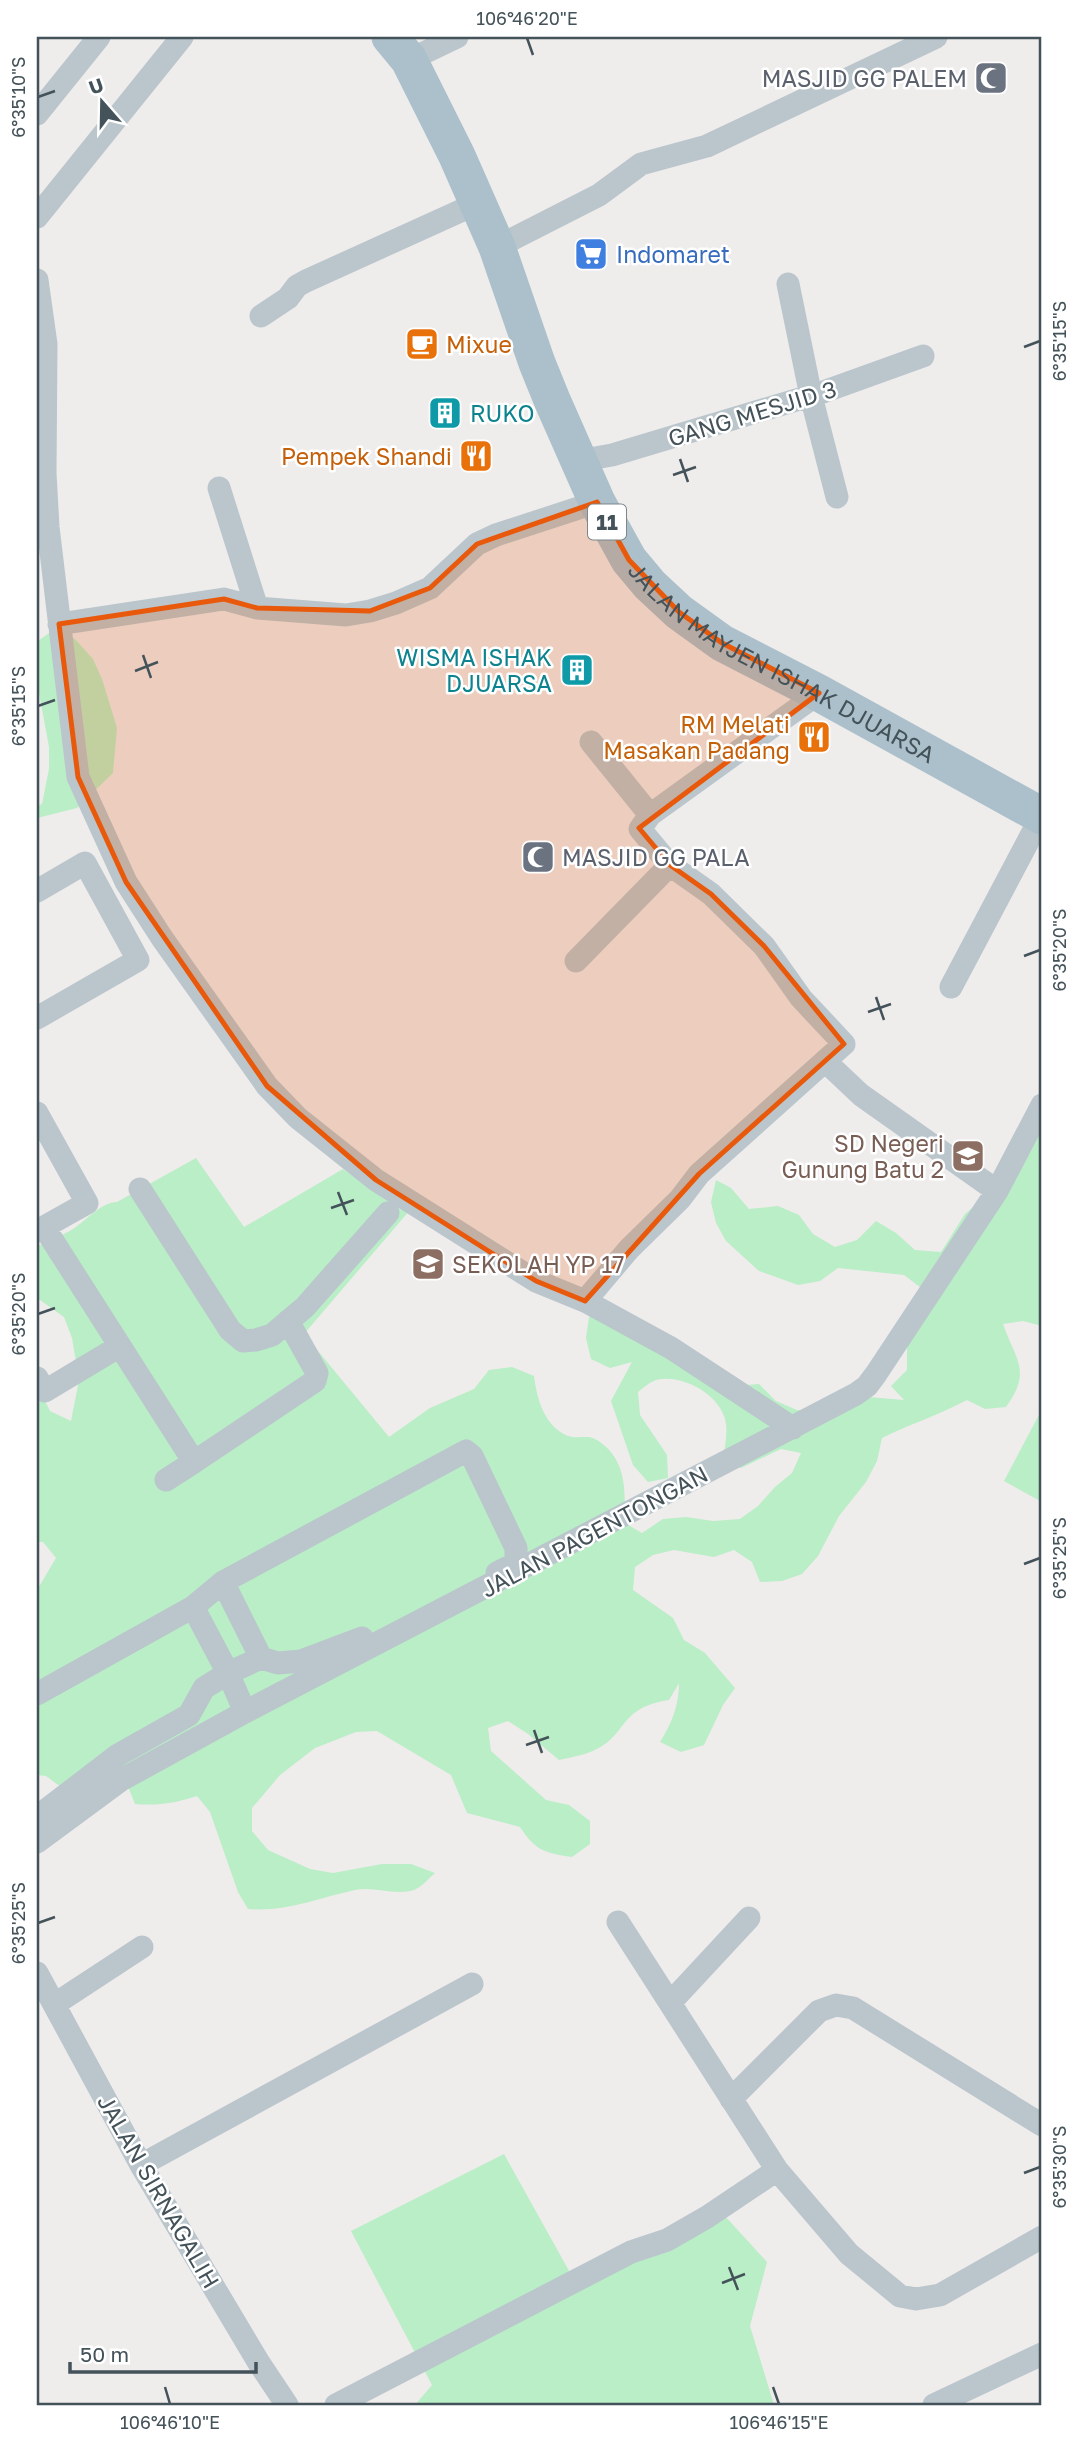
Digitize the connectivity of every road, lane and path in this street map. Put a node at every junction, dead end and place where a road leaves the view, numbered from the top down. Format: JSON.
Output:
{"nodes":[{"id":1,"x":99,"y":37,"type":"edge"},
{"id":2,"x":182,"y":37,"type":"edge"},
{"id":3,"x":457,"y":37,"type":"edge"},
{"id":4,"x":936,"y":37,"type":"edge"},
{"id":5,"x":399,"y":48,"type":"edge"},
{"id":6,"x":37,"y":114,"type":"edge"},
{"id":7,"x":478,"y":203,"type":"junction"},
{"id":8,"x":37,"y":217,"type":"edge"},
{"id":9,"x":497,"y":247,"type":"junction"},
{"id":10,"x":37,"y":280,"type":"edge"},
{"id":11,"x":788,"y":285,"type":"dead end"},
{"id":12,"x":261,"y":316,"type":"dead end"},
{"id":13,"x":923,"y":356,"type":"dead end"},
{"id":14,"x":811,"y":396,"type":"junction"},
{"id":15,"x":578,"y":461,"type":"junction"},
{"id":16,"x":219,"y":488,"type":"dead end"},
{"id":17,"x":837,"y":497,"type":"dead end"},
{"id":18,"x":597,"y":502,"type":"junction"},
{"id":19,"x":257,"y":608,"type":"junction"},
{"id":20,"x":58,"y":624,"type":"junction"},
{"id":21,"x":819,"y":693,"type":"junction"},
{"id":22,"x":591,"y":742,"type":"dead end"},
{"id":23,"x":650,"y":815,"type":"junction"},
{"id":24,"x":1042,"y":816,"type":"edge"},
{"id":25,"x":670,"y":865,"type":"junction"},
{"id":26,"x":37,"y":891,"type":"edge"},
{"id":27,"x":576,"y":961,"type":"dead end"},
{"id":28,"x":951,"y":987,"type":"dead end"},
{"id":29,"x":37,"y":1018,"type":"edge"},
{"id":30,"x":825,"y":1061,"type":"junction"},
{"id":31,"x":1042,"y":1105,"type":"edge"},
{"id":32,"x":37,"y":1113,"type":"edge"},
{"id":33,"x":140,"y":1189,"type":"dead end"},
{"id":34,"x":998,"y":1191,"type":"junction"},
{"id":35,"x":388,"y":1213,"type":"dead end"},
{"id":36,"x":41,"y":1229,"type":"edge"},
{"id":37,"x":585,"y":1301,"type":"junction"},
{"id":38,"x":288,"y":1321,"type":"junction"},
{"id":39,"x":120,"y":1346,"type":"junction"},
{"id":40,"x":37,"y":1378,"type":"edge"},
{"id":41,"x":793,"y":1428,"type":"junction"},
{"id":42,"x":194,"y":1462,"type":"junction"},
{"id":43,"x":166,"y":1480,"type":"dead end"},
{"id":44,"x":223,"y":1582,"type":"junction"},
{"id":45,"x":193,"y":1606,"type":"junction"},
{"id":46,"x":261,"y":1658,"type":"junction"},
{"id":47,"x":228,"y":1673,"type":"junction"},
{"id":48,"x":37,"y":1694,"type":"edge"},
{"id":49,"x":246,"y":1712,"type":"junction"},
{"id":50,"x":37,"y":1817,"type":"edge"},
{"id":51,"x":37,"y":1842,"type":"edge"},
{"id":52,"x":749,"y":1918,"type":"dead end"},
{"id":53,"x":618,"y":1922,"type":"dead end"},
{"id":54,"x":142,"y":1947,"type":"dead end"},
{"id":55,"x":37,"y":1973,"type":"edge"},
{"id":56,"x":472,"y":1984,"type":"dead end"},
{"id":57,"x":670,"y":2003,"type":"junction"},
{"id":58,"x":55,"y":2004,"type":"junction"},
{"id":59,"x":731,"y":2099,"type":"junction"},
{"id":60,"x":1042,"y":2125,"type":"edge"},
{"id":61,"x":141,"y":2165,"type":"junction"},
{"id":62,"x":777,"y":2171,"type":"junction"},
{"id":63,"x":1042,"y":2237,"type":"edge"},
{"id":64,"x":1042,"y":2354,"type":"edge"},
{"id":65,"x":287,"y":2405,"type":"edge"},
{"id":66,"x":336,"y":2405,"type":"edge"},
{"id":67,"x":934,"y":2405,"type":"edge"}],
"edges":[{"from":1,"to":6,"type":"street"},
{"from":2,"to":8,"type":"street"},
{"from":3,"to":5,"type":"street"},
{"from":4,"to":9,"type":"street"},
{"from":5,"to":7,"type":"main road","name":"JALAN MAYJEN ISHAK DJUARSA","number":"11"},
{"from":7,"to":9,"type":"main road","name":"JALAN MAYJEN ISHAK DJUARSA","number":"11"},
{"from":7,"to":12,"type":"street"},
{"from":9,"to":15,"type":"main road","name":"JALAN MAYJEN ISHAK DJUARSA","number":"11"},
{"from":10,"to":20,"type":"street"},
{"from":11,"to":14,"type":"street"},
{"from":13,"to":14,"type":"street","name":"GANG MESJID 3"},
{"from":14,"to":15,"type":"street","name":"GANG MESJID 3"},
{"from":14,"to":17,"type":"street"},
{"from":15,"to":18,"type":"main road","name":"JALAN MAYJEN ISHAK DJUARSA","number":"11"},
{"from":16,"to":19,"type":"street"},
{"from":18,"to":19,"type":"street"},
{"from":18,"to":21,"type":"main road","name":"JALAN MAYJEN ISHAK DJUARSA","number":"11"},
{"from":19,"to":20,"type":"street"},
{"from":20,"to":37,"type":"street"},
{"from":21,"to":23,"type":"street"},
{"from":21,"to":24,"type":"main road","name":"JALAN MAYJEN ISHAK DJUARSA","number":"11"},
{"from":22,"to":23,"type":"street"},
{"from":23,"to":25,"type":"street"},
{"from":24,"to":28,"type":"street"},
{"from":25,"to":27,"type":"street"},
{"from":25,"to":30,"type":"street"},
{"from":26,"to":29,"type":"street"},
{"from":30,"to":34,"type":"street"},
{"from":30,"to":37,"type":"street"},
{"from":31,"to":34,"type":"street","name":"JALAN PAGENTONGAN"},
{"from":32,"to":36,"type":"street"},
{"from":33,"to":38,"type":"street"},
{"from":34,"to":41,"type":"street","name":"JALAN PAGENTONGAN"},
{"from":35,"to":38,"type":"street"},
{"from":36,"to":39,"type":"street"},
{"from":37,"to":41,"type":"street"},
{"from":38,"to":42,"type":"street"},
{"from":39,"to":40,"type":"street"},
{"from":39,"to":42,"type":"street"},
{"from":41,"to":49,"type":"street","name":"JALAN PAGENTONGAN"},
{"from":42,"to":43,"type":"street"},
{"from":44,"to":45,"type":"street"},
{"from":44,"to":46,"type":"street"},
{"from":44,"to":46,"type":"street"},
{"from":45,"to":47,"type":"street"},
{"from":45,"to":48,"type":"street"},
{"from":46,"to":47,"type":"street"},
{"from":47,"to":49,"type":"street"},
{"from":47,"to":50,"type":"street"},
{"from":49,"to":51,"type":"street","name":"JALAN PAGENTONGAN"},
{"from":52,"to":57,"type":"street"},
{"from":53,"to":57,"type":"street"},
{"from":54,"to":58,"type":"street"},
{"from":55,"to":58,"type":"street","name":"JALAN SIRNAGALIH"},
{"from":56,"to":61,"type":"street"},
{"from":57,"to":59,"type":"street"},
{"from":58,"to":61,"type":"street","name":"JALAN SIRNAGALIH"},
{"from":59,"to":60,"type":"street"},
{"from":59,"to":62,"type":"street"},
{"from":61,"to":65,"type":"street","name":"JALAN SIRNAGALIH"},
{"from":62,"to":63,"type":"street"},
{"from":62,"to":66,"type":"street"},
{"from":64,"to":67,"type":"street"}]}
